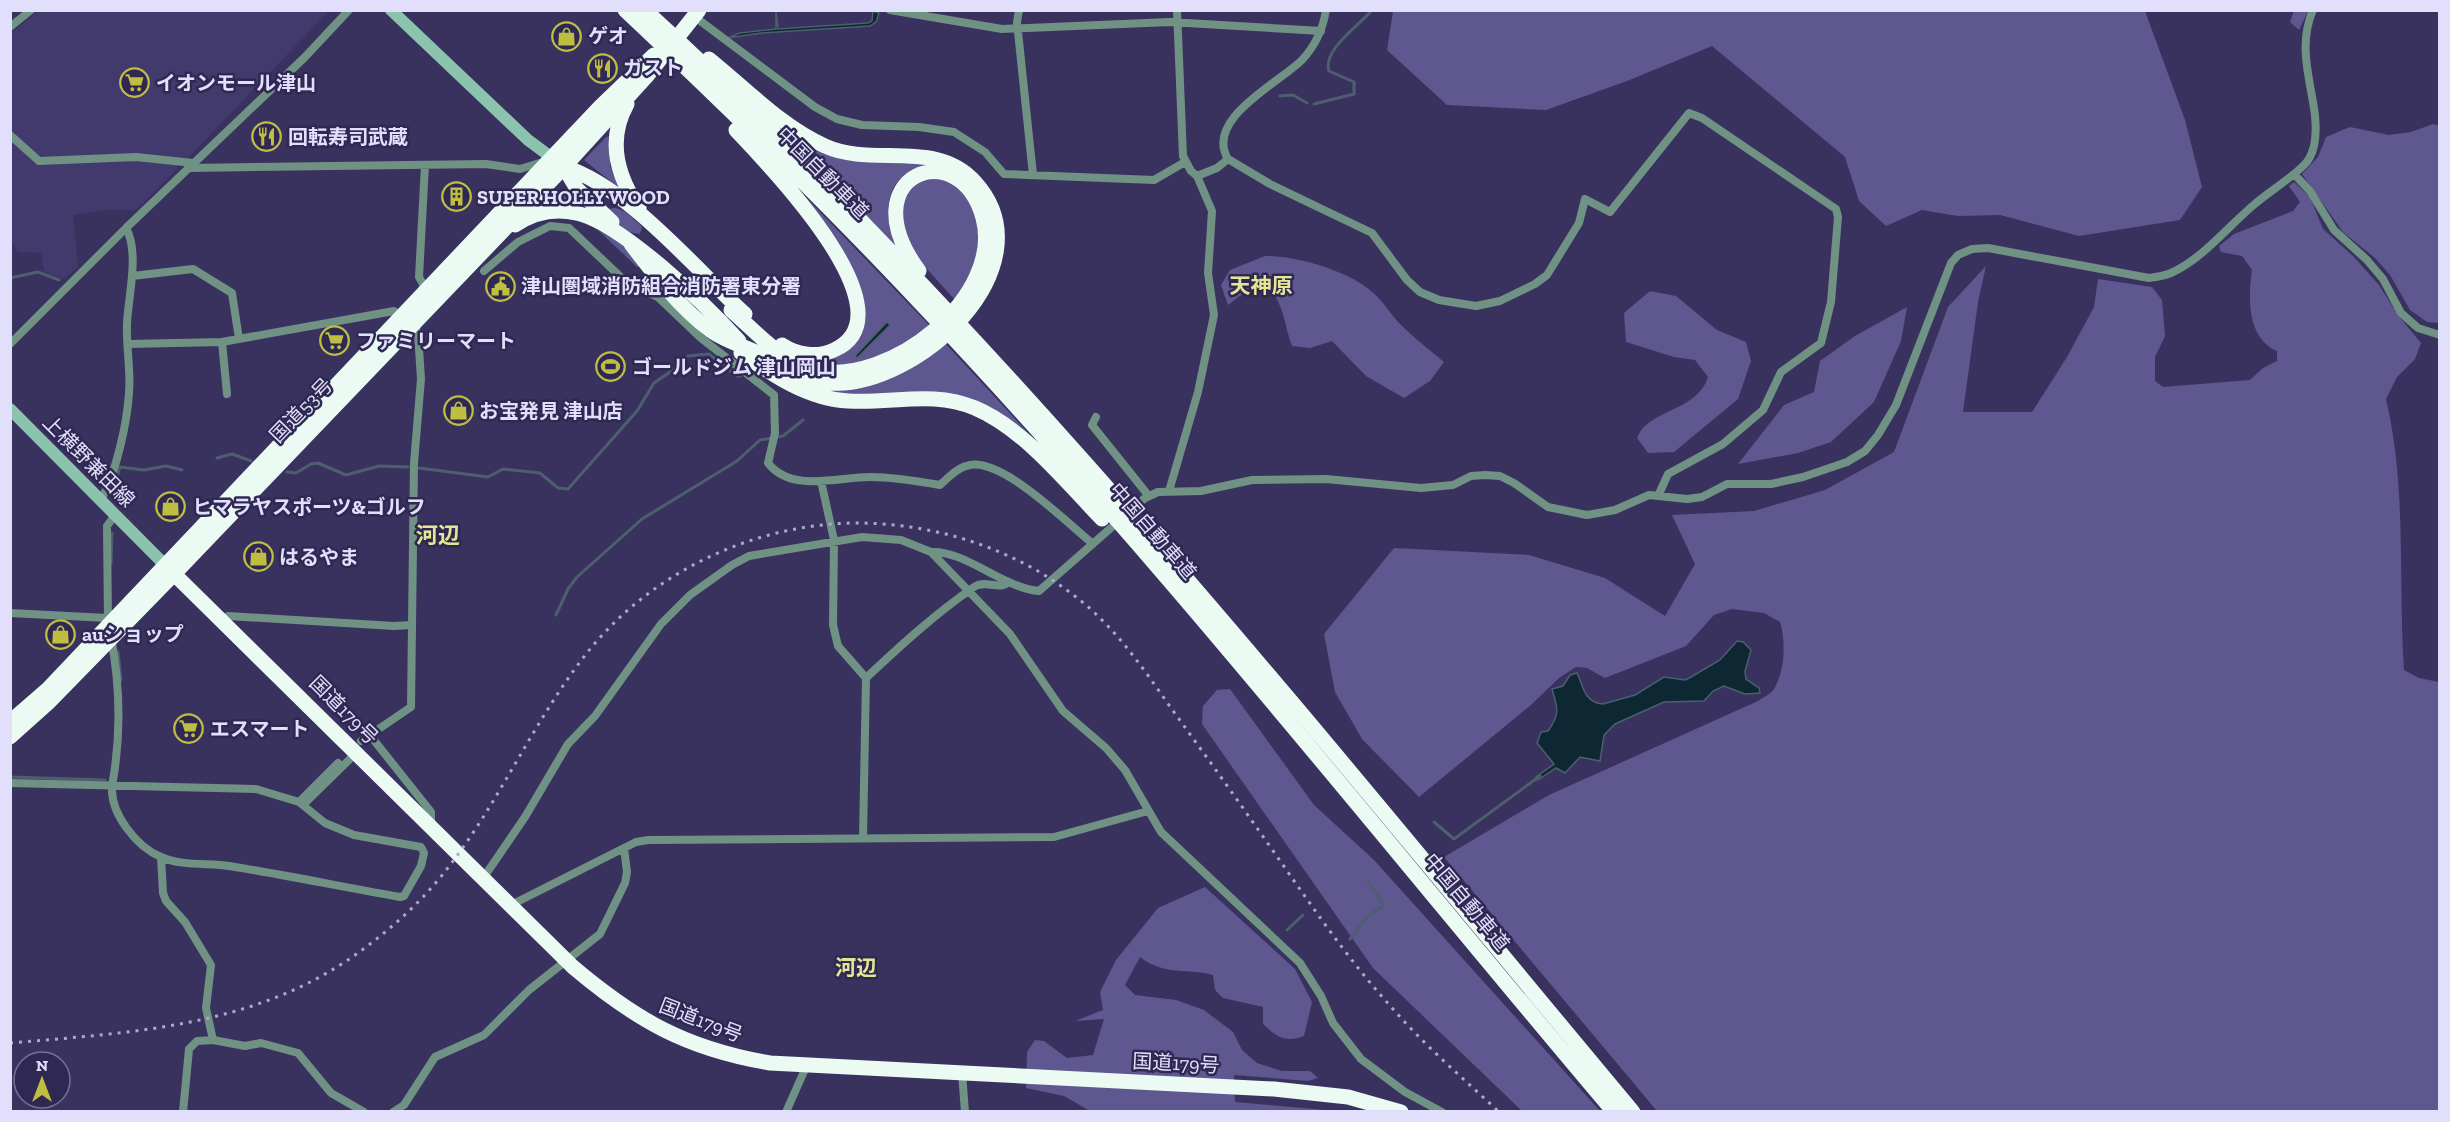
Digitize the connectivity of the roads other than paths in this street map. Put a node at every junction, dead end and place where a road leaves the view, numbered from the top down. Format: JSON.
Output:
{"nodes":[{"id":1,"x":31,"y":10,"type":"edge"},
{"id":2,"x":349,"y":10,"type":"edge"},
{"id":3,"x":391,"y":10,"type":"edge"},
{"id":4,"x":618,"y":10,"type":"edge"},
{"id":5,"x":625,"y":10,"type":"edge"},
{"id":6,"x":890,"y":10,"type":"edge"},
{"id":7,"x":1019,"y":10,"type":"edge"},
{"id":8,"x":1177,"y":10,"type":"edge"},
{"id":9,"x":1326,"y":10,"type":"edge"},
{"id":10,"x":2313,"y":10,"type":"edge"},
{"id":11,"x":694,"y":18,"type":"edge"},
{"id":12,"x":650,"y":20,"type":"edge"},
{"id":13,"x":1176,"y":22,"type":"junction"},
{"id":14,"x":10,"y":27,"type":"edge"},
{"id":15,"x":1018,"y":29,"type":"junction"},
{"id":16,"x":1321,"y":31,"type":"junction"},
{"id":17,"x":684,"y":56,"type":"junction"},
{"id":18,"x":646,"y":77,"type":"junction"},
{"id":19,"x":10,"y":135,"type":"edge"},
{"id":20,"x":1228,"y":159,"type":"junction"},
{"id":21,"x":1185,"y":162,"type":"junction"},
{"id":22,"x":558,"y":163,"type":"junction"},
{"id":23,"x":425,"y":165,"type":"junction"},
{"id":24,"x":190,"y":166,"type":"junction"},
{"id":25,"x":2294,"y":174,"type":"junction"},
{"id":26,"x":1033,"y":175,"type":"junction"},
{"id":27,"x":1197,"y":176,"type":"junction"},
{"id":28,"x":623,"y":201,"type":"junction"},
{"id":29,"x":594,"y":206,"type":"junction"},
{"id":30,"x":652,"y":225,"type":"junction"},
{"id":31,"x":126,"y":228,"type":"junction"},
{"id":32,"x":631,"y":244,"type":"junction"},
{"id":33,"x":486,"y":249,"type":"junction"},
{"id":34,"x":675,"y":265,"type":"junction"},
{"id":35,"x":484,"y":271,"type":"dead end"},
{"id":36,"x":132,"y":276,"type":"junction"},
{"id":37,"x":427,"y":291,"type":"junction"},
{"id":38,"x":935,"y":304,"type":"junction"},
{"id":39,"x":728,"y":313,"type":"junction"},
{"id":40,"x":409,"y":320,"type":"junction"},
{"id":41,"x":762,"y":330,"type":"junction"},
{"id":42,"x":711,"y":331,"type":"junction"},
{"id":43,"x":2439,"y":335,"type":"edge"},
{"id":44,"x":964,"y":336,"type":"junction"},
{"id":45,"x":239,"y":339,"type":"junction"},
{"id":46,"x":222,"y":342,"type":"junction"},
{"id":47,"x":10,"y":344,"type":"edge"},
{"id":48,"x":128,"y":344,"type":"junction"},
{"id":49,"x":742,"y":344,"type":"junction"},
{"id":50,"x":772,"y":361,"type":"junction"},
{"id":51,"x":227,"y":394,"type":"dead end"},
{"id":52,"x":10,"y":409,"type":"edge"},
{"id":53,"x":1096,"y":417,"type":"dead end"},
{"id":54,"x":821,"y":481,"type":"junction"},
{"id":55,"x":1169,"y":491,"type":"junction"},
{"id":56,"x":1659,"y":494,"type":"junction"},
{"id":57,"x":1146,"y":497,"type":"junction"},
{"id":58,"x":101,"y":500,"type":"junction"},
{"id":59,"x":115,"y":515,"type":"junction"},
{"id":60,"x":834,"y":540,"type":"junction"},
{"id":61,"x":1096,"y":542,"type":"junction"},
{"id":62,"x":931,"y":552,"type":"junction"},
{"id":63,"x":170,"y":570,"type":"junction"},
{"id":64,"x":1009,"y":582,"type":"junction"},
{"id":65,"x":1189,"y":606,"type":"junction"},
{"id":66,"x":10,"y":614,"type":"edge"},
{"id":67,"x":220,"y":620,"type":"junction"},
{"id":68,"x":411,"y":625,"type":"junction"},
{"id":69,"x":109,"y":628,"type":"junction"},
{"id":70,"x":866,"y":678,"type":"junction"},
{"id":71,"x":10,"y":722,"type":"edge"},
{"id":72,"x":369,"y":734,"type":"junction"},
{"id":73,"x":10,"y":737,"type":"edge"},
{"id":74,"x":354,"y":750,"type":"junction"},
{"id":75,"x":10,"y":783,"type":"edge"},
{"id":76,"x":112,"y":786,"type":"junction"},
{"id":77,"x":301,"y":803,"type":"junction"},
{"id":78,"x":1148,"y":811,"type":"junction"},
{"id":79,"x":431,"y":825,"type":"junction"},
{"id":80,"x":863,"y":838,"type":"junction"},
{"id":81,"x":624,"y":848,"type":"junction"},
{"id":82,"x":161,"y":857,"type":"junction"},
{"id":83,"x":484,"y":877,"type":"junction"},
{"id":84,"x":511,"y":905,"type":"junction"},
{"id":85,"x":213,"y":1040,"type":"junction"},
{"id":86,"x":806,"y":1067,"type":"junction"},
{"id":87,"x":962,"y":1073,"type":"junction"},
{"id":88,"x":404,"y":1108,"type":"edge"},
{"id":89,"x":183,"y":1112,"type":"edge"},
{"id":90,"x":364,"y":1112,"type":"edge"},
{"id":91,"x":393,"y":1112,"type":"edge"},
{"id":92,"x":786,"y":1112,"type":"edge"},
{"id":93,"x":965,"y":1112,"type":"edge"},
{"id":94,"x":1401,"y":1112,"type":"edge"},
{"id":95,"x":1442,"y":1112,"type":"edge"},
{"id":96,"x":1614,"y":1112,"type":"edge"},
{"id":97,"x":1633,"y":1112,"type":"edge"}],
"edges":[{"from":1,"to":14,"type":"street"},
{"from":2,"to":24,"type":"street"},
{"from":3,"to":22,"type":"main road"},
{"from":4,"to":12,"type":"highway"},
{"from":5,"to":12,"type":"highway","name":"中国自動車道"},
{"from":6,"to":15,"type":"street"},
{"from":7,"to":15,"type":"street"},
{"from":8,"to":13,"type":"street"},
{"from":9,"to":16,"type":"street"},
{"from":10,"to":25,"type":"street"},
{"from":11,"to":18,"type":"highway","name":"国道53号"},
{"from":11,"to":22,"type":"highway","name":"国道53号"},
{"from":11,"to":26,"type":"street"},
{"from":12,"to":17,"type":"highway","name":"中国自動車道"},
{"from":13,"to":15,"type":"street"},
{"from":13,"to":16,"type":"street"},
{"from":13,"to":21,"type":"street"},
{"from":15,"to":26,"type":"street"},
{"from":16,"to":20,"type":"street"},
{"from":17,"to":38,"type":"highway","name":"中国自動車道"},
{"from":17,"to":41,"type":"highway"},
{"from":17,"to":50,"type":"highway"},
{"from":18,"to":22,"type":"highway","name":"国道53号"},
{"from":18,"to":30,"type":"highway"},
{"from":19,"to":24,"type":"street"},
{"from":20,"to":27,"type":"street"},
{"from":20,"to":56,"type":"street"},
{"from":21,"to":26,"type":"street"},
{"from":21,"to":27,"type":"street"},
{"from":22,"to":23,"type":"street"},
{"from":22,"to":28,"type":"highway"},
{"from":22,"to":29,"type":"highway"},
{"from":22,"to":33,"type":"highway","name":"国道53号"},
{"from":22,"to":37,"type":"highway","name":"国道53号"},
{"from":23,"to":24,"type":"street"},
{"from":23,"to":37,"type":"street"},
{"from":24,"to":31,"type":"street"},
{"from":25,"to":43,"type":"street"},
{"from":25,"to":56,"type":"street"},
{"from":27,"to":55,"type":"street"},
{"from":28,"to":30,"type":"highway"},
{"from":28,"to":34,"type":"highway"},
{"from":29,"to":32,"type":"highway"},
{"from":29,"to":34,"type":"highway"},
{"from":30,"to":34,"type":"highway"},
{"from":30,"to":41,"type":"highway"},
{"from":31,"to":36,"type":"street"},
{"from":31,"to":47,"type":"street"},
{"from":32,"to":33,"type":"highway"},
{"from":32,"to":34,"type":"highway"},
{"from":32,"to":42,"type":"highway"},
{"from":32,"to":49,"type":"highway"},
{"from":33,"to":40,"type":"highway","name":"国道53号"},
{"from":34,"to":39,"type":"highway"},
{"from":35,"to":54,"type":"street"},
{"from":36,"to":45,"type":"street"},
{"from":36,"to":48,"type":"street"},
{"from":37,"to":40,"type":"highway","name":"国道53号"},
{"from":38,"to":44,"type":"highway","name":"中国自動車道"},
{"from":38,"to":50,"type":"highway"},
{"from":39,"to":41,"type":"highway"},
{"from":39,"to":49,"type":"highway"},
{"from":39,"to":50,"type":"highway"},
{"from":40,"to":45,"type":"street"},
{"from":40,"to":63,"type":"highway","name":"国道53号"},
{"from":40,"to":68,"type":"street"},
{"from":41,"to":50,"type":"highway"},
{"from":42,"to":49,"type":"highway"},
{"from":42,"to":50,"type":"highway"},
{"from":44,"to":65,"type":"highway","name":"中国自動車道"},
{"from":44,"to":97,"type":"highway","name":"中国自動車道"},
{"from":45,"to":46,"type":"street"},
{"from":46,"to":48,"type":"street"},
{"from":46,"to":51,"type":"street"},
{"from":48,"to":58,"type":"street"},
{"from":49,"to":50,"type":"highway"},
{"from":50,"to":65,"type":"highway"},
{"from":52,"to":58,"type":"main road","name":"上横野兼田線"},
{"from":53,"to":57,"type":"street"},
{"from":54,"to":60,"type":"street"},
{"from":54,"to":61,"type":"street"},
{"from":55,"to":56,"type":"street"},
{"from":55,"to":57,"type":"street"},
{"from":57,"to":61,"type":"street"},
{"from":58,"to":59,"type":"main road","name":"上横野兼田線"},
{"from":59,"to":63,"type":"main road","name":"上横野兼田線"},
{"from":59,"to":69,"type":"street"},
{"from":60,"to":62,"type":"street"},
{"from":60,"to":70,"type":"street"},
{"from":60,"to":83,"type":"street"},
{"from":61,"to":64,"type":"street"},
{"from":62,"to":64,"type":"street"},
{"from":62,"to":78,"type":"street"},
{"from":63,"to":67,"type":"highway","name":"国道179号"},
{"from":63,"to":69,"type":"highway","name":"国道53号"},
{"from":64,"to":70,"type":"street"},
{"from":65,"to":96,"type":"highway","name":"中国自動車道"},
{"from":66,"to":69,"type":"street"},
{"from":67,"to":68,"type":"street"},
{"from":67,"to":74,"type":"highway","name":"国道179号"},
{"from":68,"to":72,"type":"street"},
{"from":69,"to":71,"type":"highway","name":"国道53号"},
{"from":69,"to":73,"type":"highway","name":"国道53号"},
{"from":69,"to":76,"type":"street"},
{"from":70,"to":80,"type":"street"},
{"from":72,"to":74,"type":"street"},
{"from":72,"to":79,"type":"street"},
{"from":74,"to":77,"type":"street"},
{"from":74,"to":79,"type":"highway","name":"国道179号"},
{"from":75,"to":76,"type":"street"},
{"from":76,"to":77,"type":"street"},
{"from":76,"to":82,"type":"street"},
{"from":77,"to":82,"type":"street"},
{"from":78,"to":80,"type":"street"},
{"from":78,"to":95,"type":"street"},
{"from":79,"to":83,"type":"highway","name":"国道179号"},
{"from":80,"to":81,"type":"street"},
{"from":81,"to":84,"type":"street"},
{"from":81,"to":88,"type":"street"},
{"from":82,"to":85,"type":"street"},
{"from":83,"to":84,"type":"highway","name":"国道179号"},
{"from":84,"to":86,"type":"highway","name":"国道179号"},
{"from":85,"to":89,"type":"street"},
{"from":85,"to":90,"type":"street"},
{"from":86,"to":87,"type":"highway","name":"国道179号"},
{"from":86,"to":92,"type":"street"},
{"from":87,"to":93,"type":"street"},
{"from":87,"to":94,"type":"highway","name":"国道179号"},
{"from":88,"to":91,"type":"street"}]}
